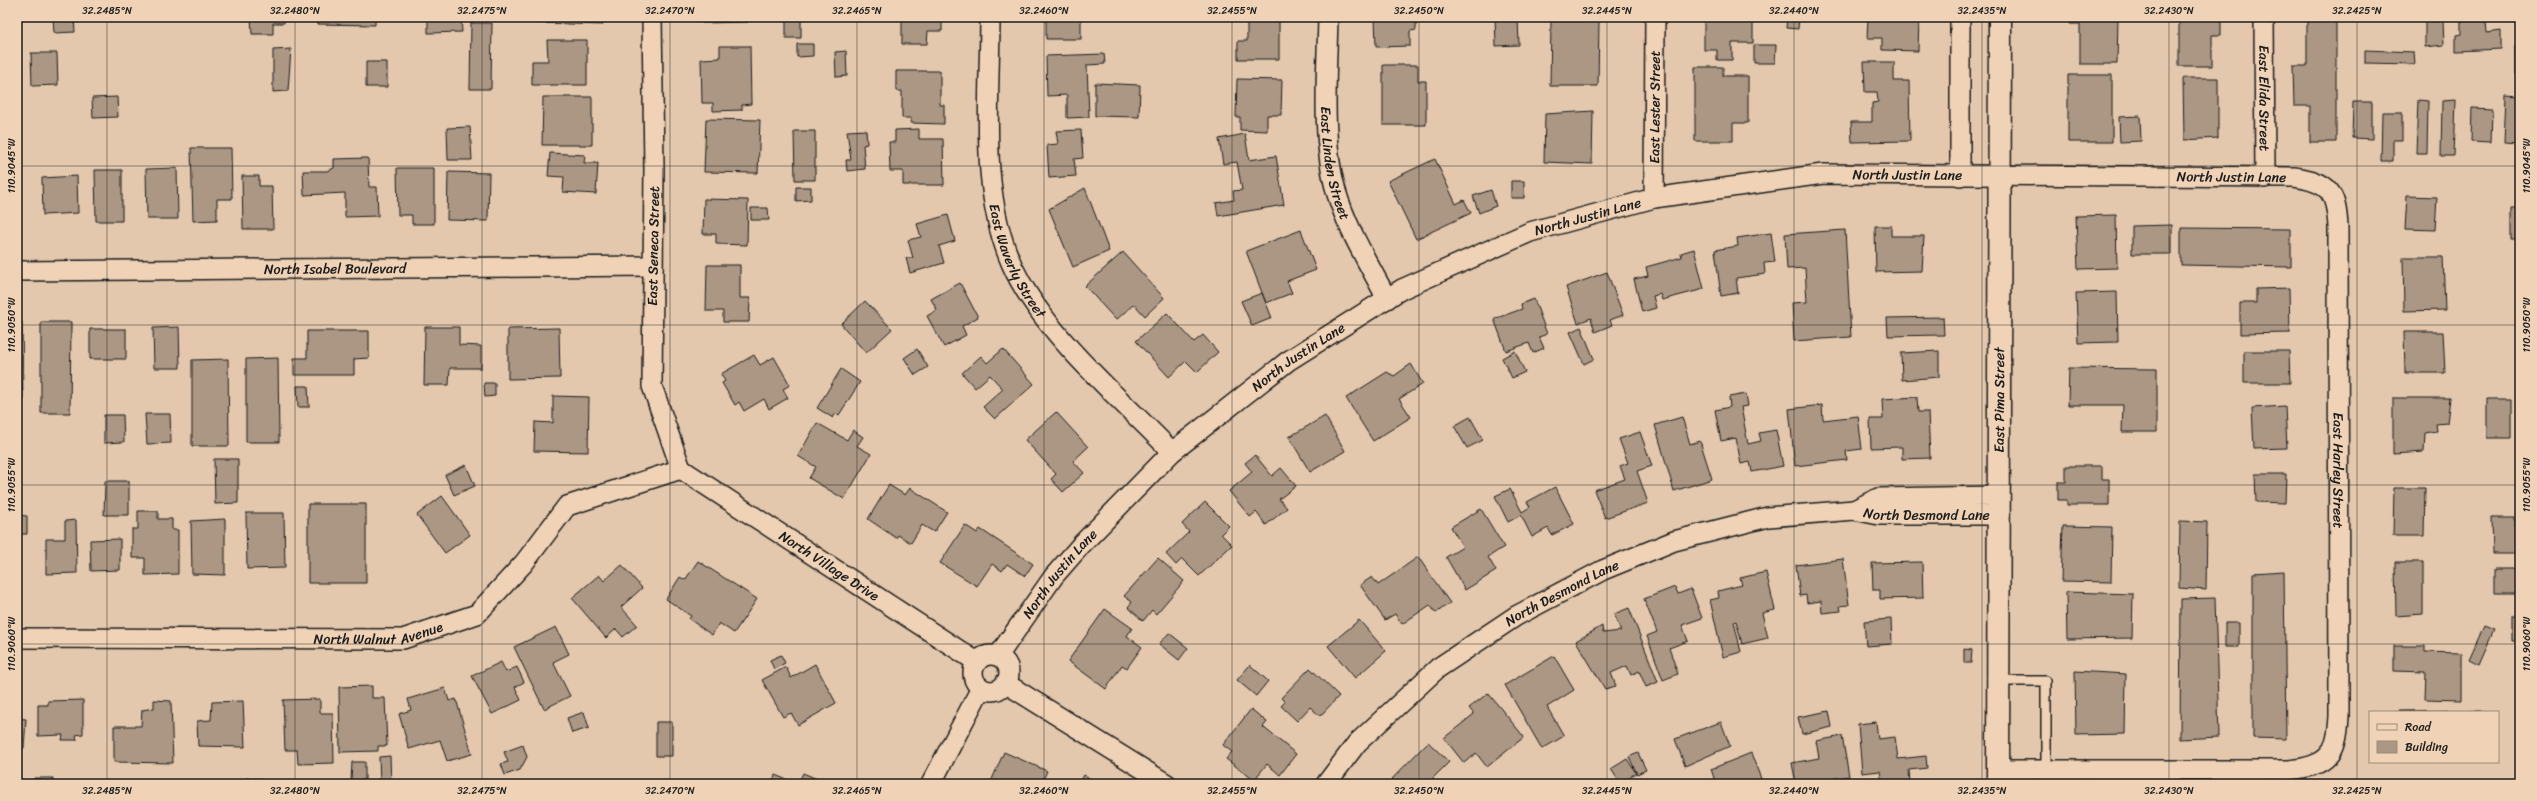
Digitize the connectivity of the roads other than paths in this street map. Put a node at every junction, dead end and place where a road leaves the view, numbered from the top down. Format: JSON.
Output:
{"nodes":[{"id":1,"x":652,"y":17,"type":"edge"},
{"id":2,"x":990,"y":17,"type":"edge"},
{"id":3,"x":1328,"y":17,"type":"edge"},
{"id":4,"x":1654,"y":17,"type":"edge"},
{"id":5,"x":1960,"y":17,"type":"edge"},
{"id":6,"x":2000,"y":17,"type":"edge"},
{"id":7,"x":2264,"y":17,"type":"edge"},
{"id":8,"x":1960,"y":176,"type":"junction"},
{"id":9,"x":1999,"y":177,"type":"junction"},
{"id":10,"x":2265,"y":178,"type":"junction"},
{"id":11,"x":2330,"y":190,"type":"joint"},
{"id":12,"x":1654,"y":198,"type":"junction"},
{"id":13,"x":654,"y":266,"type":"junction"},
{"id":14,"x":17,"y":271,"type":"edge"},
{"id":15,"x":1387,"y":299,"type":"junction"},
{"id":16,"x":1172,"y":452,"type":"junction"},
{"id":17,"x":681,"y":470,"type":"junction"},
{"id":18,"x":2000,"y":505,"type":"junction"},
{"id":19,"x":17,"y":638,"type":"edge"},
{"id":20,"x":998,"y":656,"type":"junction"},
{"id":21,"x":977,"y":662,"type":"junction"},
{"id":22,"x":1998,"y":681,"type":"junction"},
{"id":23,"x":1006,"y":683,"type":"junction"},
{"id":24,"x":981,"y":688,"type":"junction"},
{"id":25,"x":2046,"y":769,"type":"junction"},
{"id":26,"x":1998,"y":777,"type":"edge"},
{"id":27,"x":931,"y":784,"type":"edge"},
{"id":28,"x":1167,"y":784,"type":"edge"},
{"id":29,"x":1326,"y":784,"type":"edge"}],
"edges":[{"from":1,"to":13,"type":"street","name":"East Seneca Street"},
{"from":2,"to":16,"type":"street","name":"East Waverly Street"},
{"from":3,"to":15,"type":"street","name":"East Linden Street"},
{"from":4,"to":12,"type":"street","name":"East Lester Street"},
{"from":5,"to":8,"type":"street"},
{"from":6,"to":9,"type":"street","name":"East Pima Street"},
{"from":7,"to":10,"type":"street","name":"East Elida Street"},
{"from":8,"to":9,"type":"street","name":"North Justin Lane"},
{"from":8,"to":12,"type":"street","name":"North Justin Lane"},
{"from":9,"to":10,"type":"street","name":"North Justin Lane"},
{"from":9,"to":18,"type":"street","name":"East Pima Street"},
{"from":10,"to":11,"type":"street","name":"North Justin Lane"},
{"from":11,"to":25,"type":"street","name":"East Harley Street"},
{"from":12,"to":15,"type":"street","name":"North Justin Lane"},
{"from":13,"to":14,"type":"street","name":"North Isabel Boulevard"},
{"from":13,"to":17,"type":"street","name":"East Seneca Street"},
{"from":15,"to":16,"type":"street","name":"North Justin Lane"},
{"from":16,"to":20,"type":"street","name":"North Justin Lane"},
{"from":17,"to":19,"type":"street","name":"North Walnut Avenue"},
{"from":17,"to":21,"type":"street","name":"North Village Drive"},
{"from":18,"to":22,"type":"street","name":"East Pima Street"},
{"from":18,"to":29,"type":"street","name":"North Desmond Lane"},
{"from":20,"to":21,"type":"street"},
{"from":20,"to":23,"type":"street"},
{"from":21,"to":24,"type":"street"},
{"from":22,"to":25,"type":"lane"},
{"from":22,"to":26,"type":"street","name":"East Pima Street"},
{"from":23,"to":24,"type":"street"},
{"from":23,"to":28,"type":"street"},
{"from":24,"to":27,"type":"street"},
{"from":25,"to":26,"type":"street"}]}
